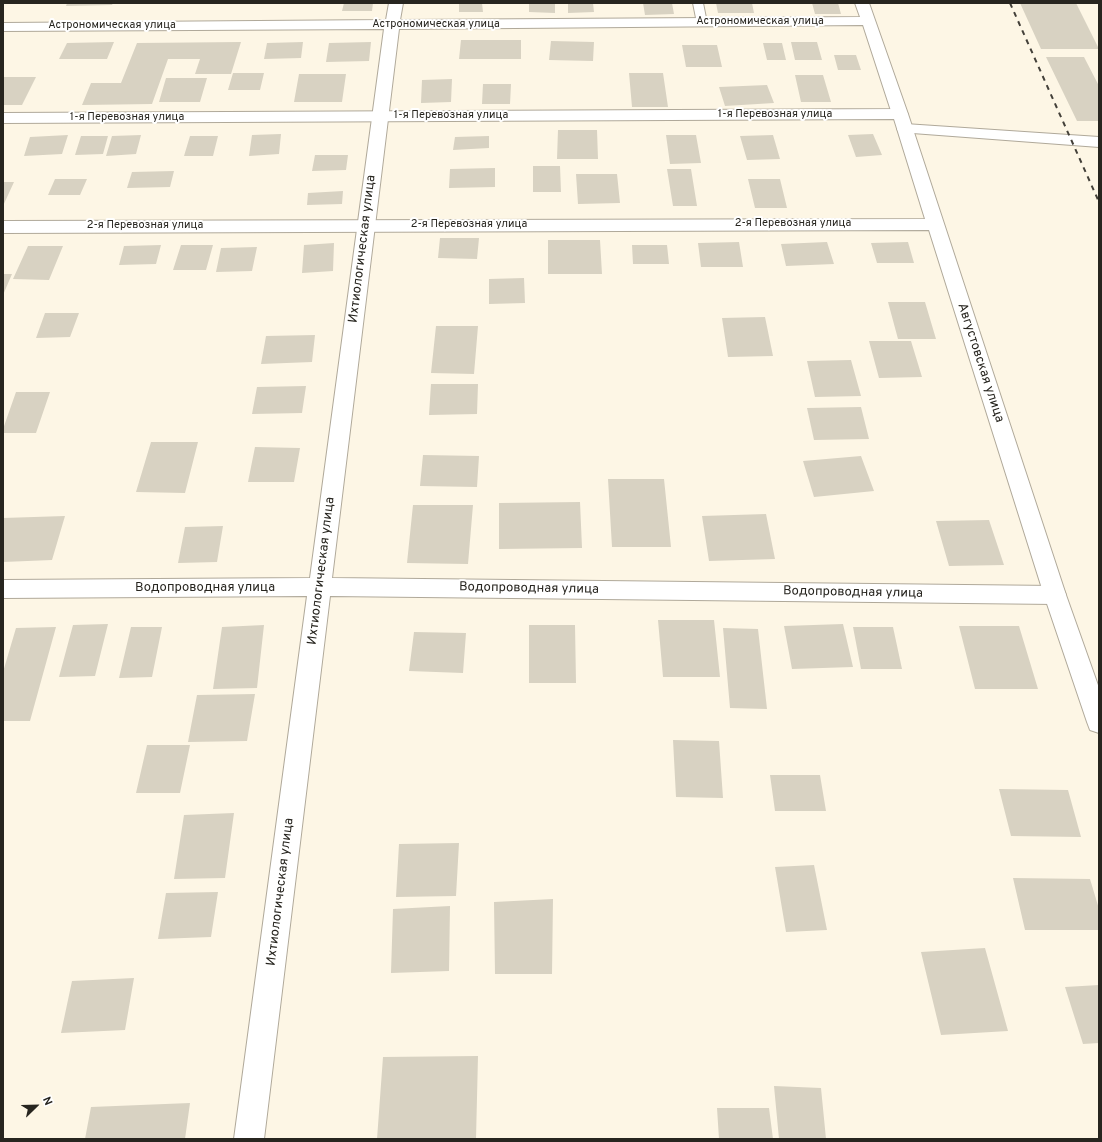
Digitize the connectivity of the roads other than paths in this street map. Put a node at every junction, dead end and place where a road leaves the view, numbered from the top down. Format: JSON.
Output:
{"nodes":[{"id":1,"x":396,"y":3,"type":"edge"},
{"id":2,"x":698,"y":3,"type":"edge"},
{"id":3,"x":862,"y":3,"type":"edge"},
{"id":4,"x":869,"y":21,"type":"junction"},
{"id":5,"x":702,"y":23,"type":"junction"},
{"id":6,"x":392,"y":25,"type":"junction"},
{"id":7,"x":3,"y":27,"type":"edge"},
{"id":8,"x":380,"y":117,"type":"junction"},
{"id":9,"x":3,"y":118,"type":"edge"},
{"id":10,"x":902,"y":122,"type":"junction"},
{"id":11,"x":1099,"y":142,"type":"edge"},
{"id":12,"x":934,"y":224,"type":"junction"},
{"id":13,"x":3,"y":226,"type":"edge"},
{"id":14,"x":367,"y":226,"type":"junction"},
{"id":15,"x":320,"y":587,"type":"junction"},
{"id":16,"x":3,"y":589,"type":"edge"},
{"id":17,"x":1055,"y":595,"type":"junction"},
{"id":18,"x":1099,"y":722,"type":"edge"},
{"id":19,"x":250,"y":1139,"type":"edge"}],
"edges":[{"from":1,"to":6,"type":"street","name":"Ихтиологическая улица"},
{"from":2,"to":5,"type":"lane"},
{"from":3,"to":4,"type":"street","name":"Августовская улица"},
{"from":4,"to":5,"type":"street","name":"Астрономическая улица"},
{"from":4,"to":10,"type":"street","name":"Августовская улица"},
{"from":5,"to":6,"type":"street","name":"Астрономическая улица"},
{"from":6,"to":7,"type":"street","name":"Астрономическая улица"},
{"from":6,"to":8,"type":"street","name":"Ихтиологическая улица"},
{"from":8,"to":9,"type":"street","name":"1-я Перевозная улица"},
{"from":8,"to":10,"type":"street","name":"1-я Перевозная улица"},
{"from":8,"to":14,"type":"street","name":"Ихтиологическая улица"},
{"from":10,"to":11,"type":"street","name":"1-я Перевозная улица"},
{"from":10,"to":12,"type":"street","name":"Августовская улица"},
{"from":12,"to":14,"type":"street","name":"2-я Перевозная улица"},
{"from":12,"to":17,"type":"street","name":"Августовская улица"},
{"from":13,"to":14,"type":"street","name":"2-я Перевозная улица"},
{"from":14,"to":15,"type":"street","name":"Ихтиологическая улица"},
{"from":15,"to":16,"type":"street","name":"Водопроводная улица"},
{"from":15,"to":17,"type":"street","name":"Водопроводная улица"},
{"from":15,"to":19,"type":"street","name":"Ихтиологическая улица"},
{"from":17,"to":18,"type":"street","name":"Августовская улица"}]}
